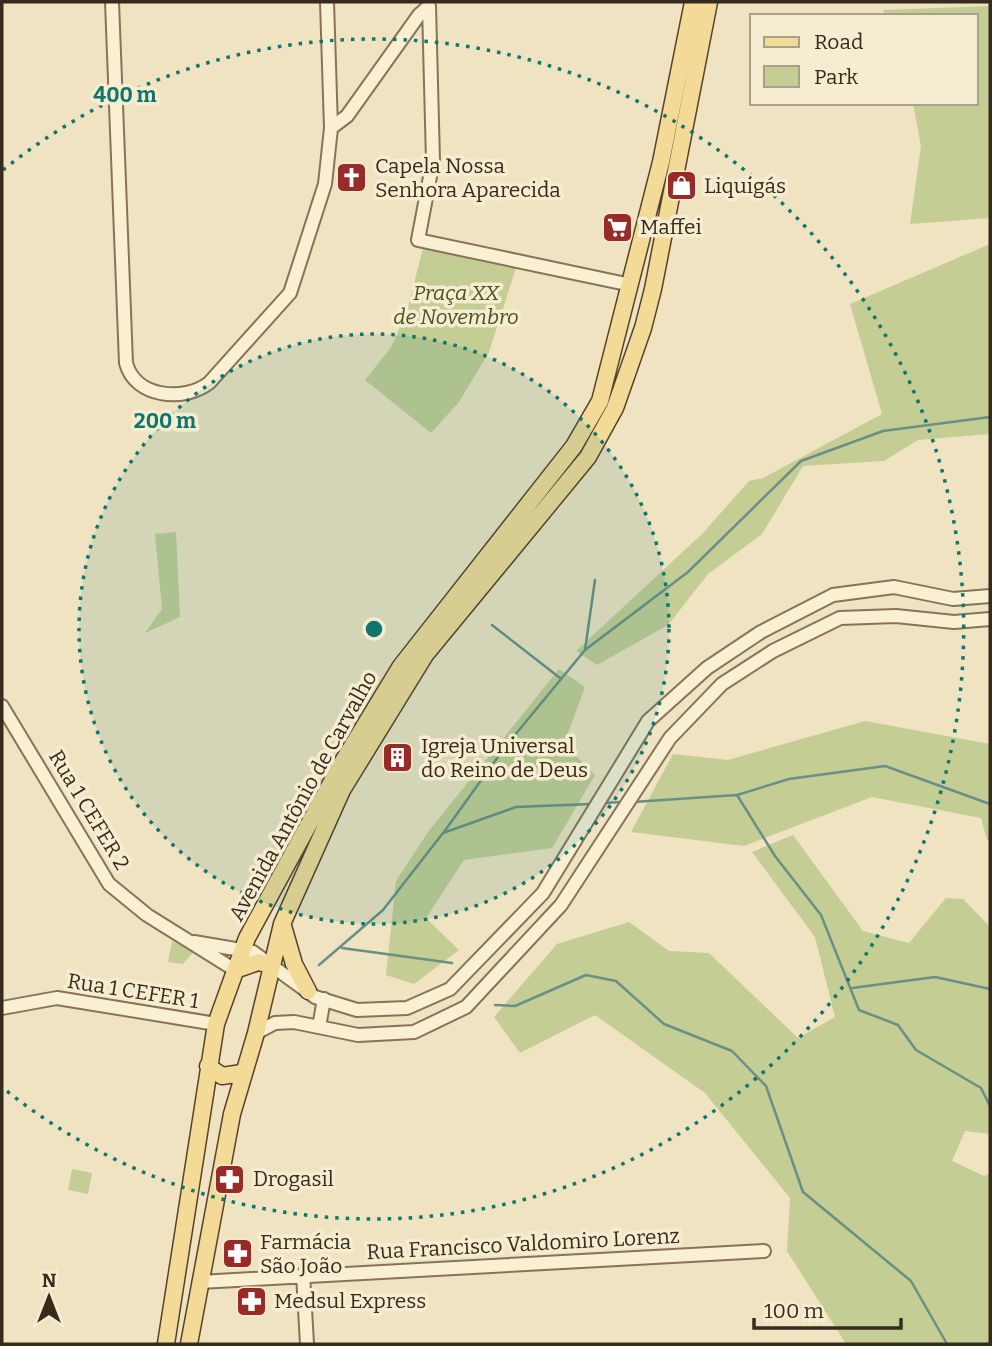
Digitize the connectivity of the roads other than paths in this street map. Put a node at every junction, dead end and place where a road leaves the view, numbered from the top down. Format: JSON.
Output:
{"nodes":[{"id":1,"x":112,"y":2,"type":"edge"},
{"id":2,"x":327,"y":2,"type":"edge"},
{"id":3,"x":693,"y":2,"type":"edge"},
{"id":4,"x":709,"y":2,"type":"edge"},
{"id":5,"x":331,"y":128,"type":"junction"},
{"id":6,"x":638,"y":259,"type":"junction"},
{"id":7,"x":631,"y":285,"type":"junction"},
{"id":8,"x":653,"y":289,"type":"junction"},
{"id":9,"x":648,"y":311,"type":"junction"},
{"id":10,"x":990,"y":596,"type":"edge"},
{"id":11,"x":953,"y":599,"type":"junction"},
{"id":12,"x":990,"y":619,"type":"edge"},
{"id":13,"x":954,"y":622,"type":"junction"},
{"id":14,"x":761,"y":632,"type":"junction"},
{"id":15,"x":773,"y":651,"type":"junction"},
{"id":16,"x":2,"y":706,"type":"edge"},
{"id":17,"x":282,"y":924,"type":"junction"},
{"id":18,"x":194,"y":942,"type":"junction"},
{"id":19,"x":243,"y":950,"type":"junction"},
{"id":20,"x":272,"y":965,"type":"junction"},
{"id":21,"x":235,"y":970,"type":"junction"},
{"id":22,"x":308,"y":992,"type":"junction"},
{"id":23,"x":324,"y":999,"type":"junction"},
{"id":24,"x":2,"y":1008,"type":"edge"},
{"id":25,"x":216,"y":1024,"type":"junction"},
{"id":26,"x":319,"y":1027,"type":"junction"},
{"id":27,"x":256,"y":1033,"type":"junction"},
{"id":28,"x":208,"y":1066,"type":"junction"},
{"id":29,"x":243,"y":1073,"type":"junction"},
{"id":30,"x":764,"y":1251,"type":"dead end"},
{"id":31,"x":303,"y":1274,"type":"junction"},
{"id":32,"x":175,"y":1279,"type":"junction"},
{"id":33,"x":199,"y":1282,"type":"junction"},
{"id":34,"x":169,"y":1325,"type":"junction"},
{"id":35,"x":190,"y":1336,"type":"edge"},
{"id":36,"x":166,"y":1344,"type":"edge"},
{"id":37,"x":307,"y":1344,"type":"edge"}],
"edges":[{"from":1,"to":5,"type":"street"},
{"from":2,"to":5,"type":"street"},
{"from":3,"to":6,"type":"main road","name":"Avenida Antônio de Carvalho"},
{"from":4,"to":8,"type":"main road","name":"Avenida Antônio de Carvalho"},
{"from":5,"to":7,"type":"street"},
{"from":6,"to":7,"type":"main road","name":"Avenida Antônio de Carvalho"},
{"from":6,"to":8,"type":"main road"},
{"from":7,"to":9,"type":"main road"},
{"from":7,"to":19,"type":"main road","name":"Avenida Antônio de Carvalho"},
{"from":8,"to":9,"type":"main road","name":"Avenida Antônio de Carvalho"},
{"from":9,"to":17,"type":"main road","name":"Avenida Antônio de Carvalho"},
{"from":10,"to":11,"type":"street","name":"Rua 1 CEFER 2"},
{"from":11,"to":13,"type":"street"},
{"from":11,"to":14,"type":"street","name":"Rua 1 CEFER 2"},
{"from":12,"to":13,"type":"street"},
{"from":13,"to":15,"type":"street"},
{"from":14,"to":15,"type":"street"},
{"from":14,"to":23,"type":"street","name":"Rua 1 CEFER 2"},
{"from":15,"to":26,"type":"street"},
{"from":16,"to":18,"type":"street","name":"Rua 1 CEFER 2"},
{"from":17,"to":20,"type":"main road","name":"Avenida Antônio de Carvalho"},
{"from":17,"to":22,"type":"main road"},
{"from":18,"to":19,"type":"street","name":"Rua 1 CEFER 2"},
{"from":18,"to":21,"type":"street","name":"Rua 1 CEFER 2"},
{"from":19,"to":20,"type":"street","name":"Rua 1 CEFER 2"},
{"from":19,"to":21,"type":"main road","name":"Avenida Antônio de Carvalho"},
{"from":20,"to":21,"type":"main road"},
{"from":20,"to":22,"type":"street","name":"Rua 1 CEFER 2"},
{"from":20,"to":27,"type":"main road","name":"Avenida Antônio de Carvalho"},
{"from":21,"to":25,"type":"main road","name":"Avenida Antônio de Carvalho"},
{"from":22,"to":23,"type":"street","name":"Rua 1 CEFER 2"},
{"from":23,"to":26,"type":"street"},
{"from":24,"to":25,"type":"street","name":"Rua 1 CEFER 1"},
{"from":25,"to":28,"type":"main road","name":"Avenida Antônio de Carvalho"},
{"from":26,"to":27,"type":"street"},
{"from":27,"to":29,"type":"main road","name":"Avenida Antônio de Carvalho"},
{"from":28,"to":29,"type":"main road"},
{"from":28,"to":32,"type":"main road","name":"Avenida Antônio de Carvalho"},
{"from":29,"to":33,"type":"main road","name":"Avenida Antônio de Carvalho"},
{"from":30,"to":31,"type":"street","name":"Rua Francisco Valdomiro Lorenz"},
{"from":31,"to":33,"type":"street","name":"Rua Francisco Valdomiro Lorenz"},
{"from":31,"to":37,"type":"street"},
{"from":32,"to":33,"type":"main road"},
{"from":32,"to":34,"type":"main road","name":"Avenida Antônio de Carvalho"},
{"from":33,"to":35,"type":"main road","name":"Avenida Antônio de Carvalho"},
{"from":34,"to":35,"type":"main road"},
{"from":34,"to":36,"type":"main road","name":"Avenida Antônio de Carvalho"}]}
